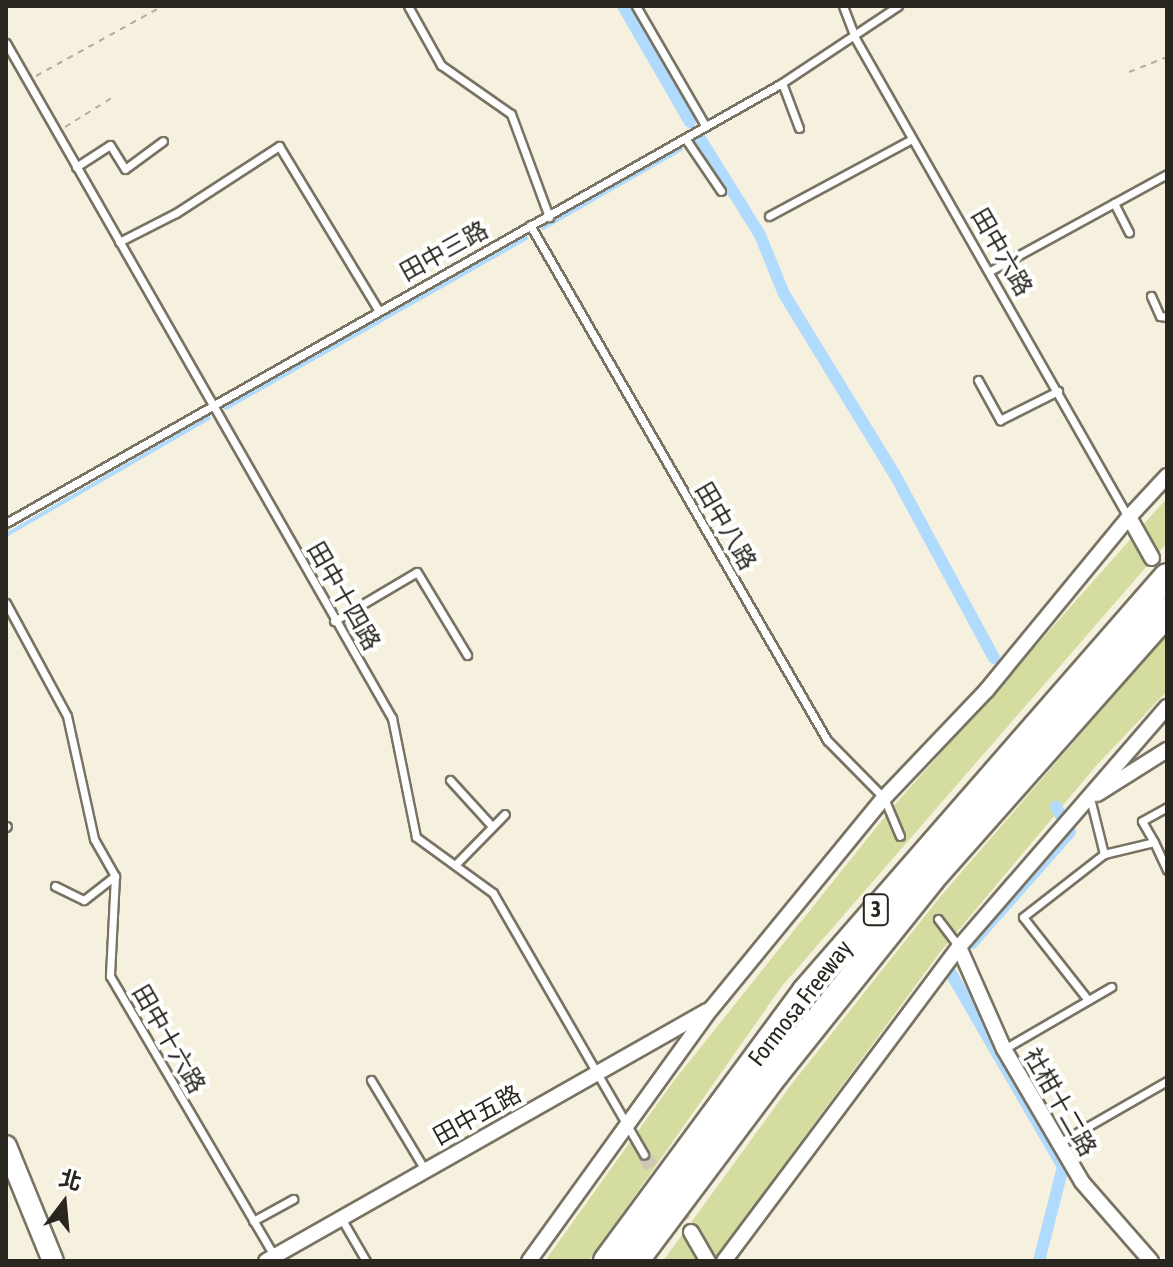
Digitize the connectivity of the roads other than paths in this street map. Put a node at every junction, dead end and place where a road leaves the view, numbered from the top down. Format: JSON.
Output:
{"nodes":[{"id":1,"x":408,"y":6,"type":"edge"},
{"id":2,"x":636,"y":6,"type":"edge"},
{"id":3,"x":843,"y":6,"type":"edge"},
{"id":4,"x":898,"y":6,"type":"edge"},
{"id":5,"x":855,"y":38,"type":"junction"},
{"id":6,"x":6,"y":43,"type":"edge"},
{"id":7,"x":782,"y":83,"type":"junction"},
{"id":8,"x":705,"y":125,"type":"junction"},
{"id":9,"x":799,"y":128,"type":"dead end"},
{"id":10,"x":685,"y":138,"type":"junction"},
{"id":11,"x":912,"y":139,"type":"junction"},
{"id":12,"x":163,"y":141,"type":"dead end"},
{"id":13,"x":76,"y":167,"type":"junction"},
{"id":14,"x":1167,"y":175,"type":"edge"},
{"id":15,"x":721,"y":191,"type":"dead end"},
{"id":16,"x":1114,"y":203,"type":"junction"},
{"id":17,"x":769,"y":216,"type":"dead end"},
{"id":18,"x":549,"y":217,"type":"junction"},
{"id":19,"x":530,"y":225,"type":"junction"},
{"id":20,"x":1129,"y":232,"type":"dead end"},
{"id":21,"x":119,"y":242,"type":"junction"},
{"id":22,"x":990,"y":271,"type":"junction"},
{"id":23,"x":1151,"y":296,"type":"dead end"},
{"id":24,"x":379,"y":311,"type":"junction"},
{"id":25,"x":1167,"y":317,"type":"edge"},
{"id":26,"x":978,"y":380,"type":"dead end"},
{"id":27,"x":1058,"y":391,"type":"junction"},
{"id":28,"x":215,"y":409,"type":"junction"},
{"id":29,"x":1167,"y":476,"type":"edge"},
{"id":30,"x":1129,"y":517,"type":"junction"},
{"id":31,"x":6,"y":523,"type":"edge"},
{"id":32,"x":1160,"y":568,"type":"edge"},
{"id":33,"x":6,"y":603,"type":"edge"},
{"id":34,"x":1167,"y":612,"type":"edge"},
{"id":35,"x":334,"y":621,"type":"junction"},
{"id":36,"x":467,"y":655,"type":"dead end"},
{"id":37,"x":1167,"y":707,"type":"edge"},
{"id":38,"x":1167,"y":750,"type":"edge"},
{"id":39,"x":450,"y":780,"type":"dead end"},
{"id":40,"x":884,"y":798,"type":"junction"},
{"id":41,"x":1090,"y":798,"type":"junction"},
{"id":42,"x":1167,"y":807,"type":"edge"},
{"id":43,"x":505,"y":814,"type":"dead end"},
{"id":44,"x":491,"y":825,"type":"junction"},
{"id":45,"x":900,"y":836,"type":"dead end"},
{"id":46,"x":1154,"y":842,"type":"junction"},
{"id":47,"x":1104,"y":854,"type":"junction"},
{"id":48,"x":455,"y":865,"type":"junction"},
{"id":49,"x":1167,"y":870,"type":"edge"},
{"id":50,"x":115,"y":876,"type":"junction"},
{"id":51,"x":55,"y":886,"type":"dead end"},
{"id":52,"x":938,"y":919,"type":"dead end"},
{"id":53,"x":959,"y":947,"type":"junction"},
{"id":54,"x":1111,"y":987,"type":"dead end"},
{"id":55,"x":1088,"y":1000,"type":"junction"},
{"id":56,"x":711,"y":1009,"type":"junction"},
{"id":57,"x":1004,"y":1049,"type":"junction"},
{"id":58,"x":597,"y":1073,"type":"junction"},
{"id":59,"x":371,"y":1080,"type":"dead end"},
{"id":60,"x":1167,"y":1081,"type":"edge"},
{"id":61,"x":630,"y":1125,"type":"junction"},
{"id":62,"x":1059,"y":1143,"type":"junction"},
{"id":63,"x":644,"y":1155,"type":"tunnel mouth"},
{"id":64,"x":8,"y":1159,"type":"edge"},
{"id":65,"x":425,"y":1170,"type":"junction"},
{"id":66,"x":293,"y":1199,"type":"dead end"},
{"id":67,"x":341,"y":1218,"type":"junction"},
{"id":68,"x":253,"y":1221,"type":"junction"},
{"id":69,"x":691,"y":1232,"type":"tunnel mouth"},
{"id":70,"x":270,"y":1259,"type":"edge"},
{"id":71,"x":53,"y":1261,"type":"edge"},
{"id":72,"x":366,"y":1261,"type":"edge"},
{"id":73,"x":529,"y":1261,"type":"edge"},
{"id":74,"x":607,"y":1261,"type":"edge"},
{"id":75,"x":635,"y":1261,"type":"edge"},
{"id":76,"x":708,"y":1261,"type":"edge"},
{"id":77,"x":724,"y":1261,"type":"edge"},
{"id":78,"x":1151,"y":1261,"type":"edge"}],
"edges":[{"from":1,"to":18,"type":"lane"},
{"from":2,"to":8,"type":"lane"},
{"from":3,"to":5,"type":"lane","name":"田中六路"},
{"from":4,"to":5,"type":"lane","name":"田中三路"},
{"from":5,"to":7,"type":"lane","name":"田中三路"},
{"from":5,"to":11,"type":"lane","name":"田中六路"},
{"from":6,"to":13,"type":"lane","name":"田中十四路"},
{"from":7,"to":8,"type":"lane","name":"田中三路"},
{"from":7,"to":9,"type":"lane"},
{"from":8,"to":10,"type":"lane","name":"田中三路"},
{"from":10,"to":15,"type":"lane"},
{"from":10,"to":18,"type":"lane","name":"田中三路"},
{"from":11,"to":17,"type":"lane"},
{"from":11,"to":22,"type":"lane","name":"田中六路"},
{"from":12,"to":13,"type":"lane"},
{"from":13,"to":21,"type":"lane","name":"田中十四路"},
{"from":14,"to":16,"type":"lane"},
{"from":16,"to":20,"type":"lane"},
{"from":16,"to":22,"type":"lane"},
{"from":18,"to":19,"type":"lane","name":"田中三路"},
{"from":19,"to":24,"type":"lane","name":"田中三路"},
{"from":19,"to":40,"type":"lane","name":"田中八路"},
{"from":21,"to":24,"type":"lane"},
{"from":21,"to":28,"type":"lane","name":"田中十四路"},
{"from":22,"to":27,"type":"lane","name":"田中六路"},
{"from":23,"to":25,"type":"lane"},
{"from":24,"to":28,"type":"lane","name":"田中三路"},
{"from":26,"to":27,"type":"lane"},
{"from":27,"to":30,"type":"lane","name":"田中六路"},
{"from":28,"to":31,"type":"lane","name":"田中三路"},
{"from":28,"to":35,"type":"lane","name":"田中十四路"},
{"from":29,"to":30,"type":"street"},
{"from":30,"to":32,"type":"street"},
{"from":30,"to":40,"type":"street"},
{"from":32,"to":74,"type":"highway","name":"Formosa Freeway","number":"3"},
{"from":33,"to":50,"type":"lane"},
{"from":34,"to":75,"type":"highway","name":"Formosa Freeway","number":"3"},
{"from":35,"to":36,"type":"lane"},
{"from":35,"to":48,"type":"lane","name":"田中十四路"},
{"from":37,"to":41,"type":"street"},
{"from":38,"to":41,"type":"street"},
{"from":39,"to":44,"type":"lane"},
{"from":40,"to":45,"type":"lane","name":"田中八路"},
{"from":40,"to":56,"type":"street"},
{"from":41,"to":47,"type":"lane"},
{"from":41,"to":53,"type":"street"},
{"from":42,"to":46,"type":"lane"},
{"from":43,"to":44,"type":"lane"},
{"from":44,"to":48,"type":"lane"},
{"from":46,"to":47,"type":"lane"},
{"from":46,"to":49,"type":"lane"},
{"from":47,"to":55,"type":"lane"},
{"from":48,"to":58,"type":"lane","name":"田中十四路"},
{"from":50,"to":51,"type":"lane"},
{"from":50,"to":68,"type":"lane","name":"田中十六路"},
{"from":52,"to":53,"type":"lane"},
{"from":53,"to":57,"type":"street","name":"社柑十二路"},
{"from":53,"to":77,"type":"street"},
{"from":54,"to":55,"type":"lane"},
{"from":55,"to":57,"type":"lane"},
{"from":56,"to":58,"type":"street","name":"田中五路"},
{"from":56,"to":61,"type":"street"},
{"from":57,"to":62,"type":"street","name":"社柑十二路"},
{"from":58,"to":61,"type":"lane","name":"田中十四路"},
{"from":58,"to":65,"type":"street","name":"田中五路"},
{"from":59,"to":65,"type":"lane"},
{"from":60,"to":62,"type":"lane"},
{"from":61,"to":63,"type":"lane","name":"田中十四路"},
{"from":61,"to":73,"type":"street"},
{"from":62,"to":78,"type":"street","name":"社柑十二路"},
{"from":64,"to":71,"type":"street"},
{"from":65,"to":67,"type":"street","name":"田中五路"},
{"from":66,"to":68,"type":"lane"},
{"from":67,"to":70,"type":"street","name":"田中五路"},
{"from":67,"to":72,"type":"lane"},
{"from":68,"to":70,"type":"lane","name":"田中十六路"},
{"from":69,"to":76,"type":"street"}]}
